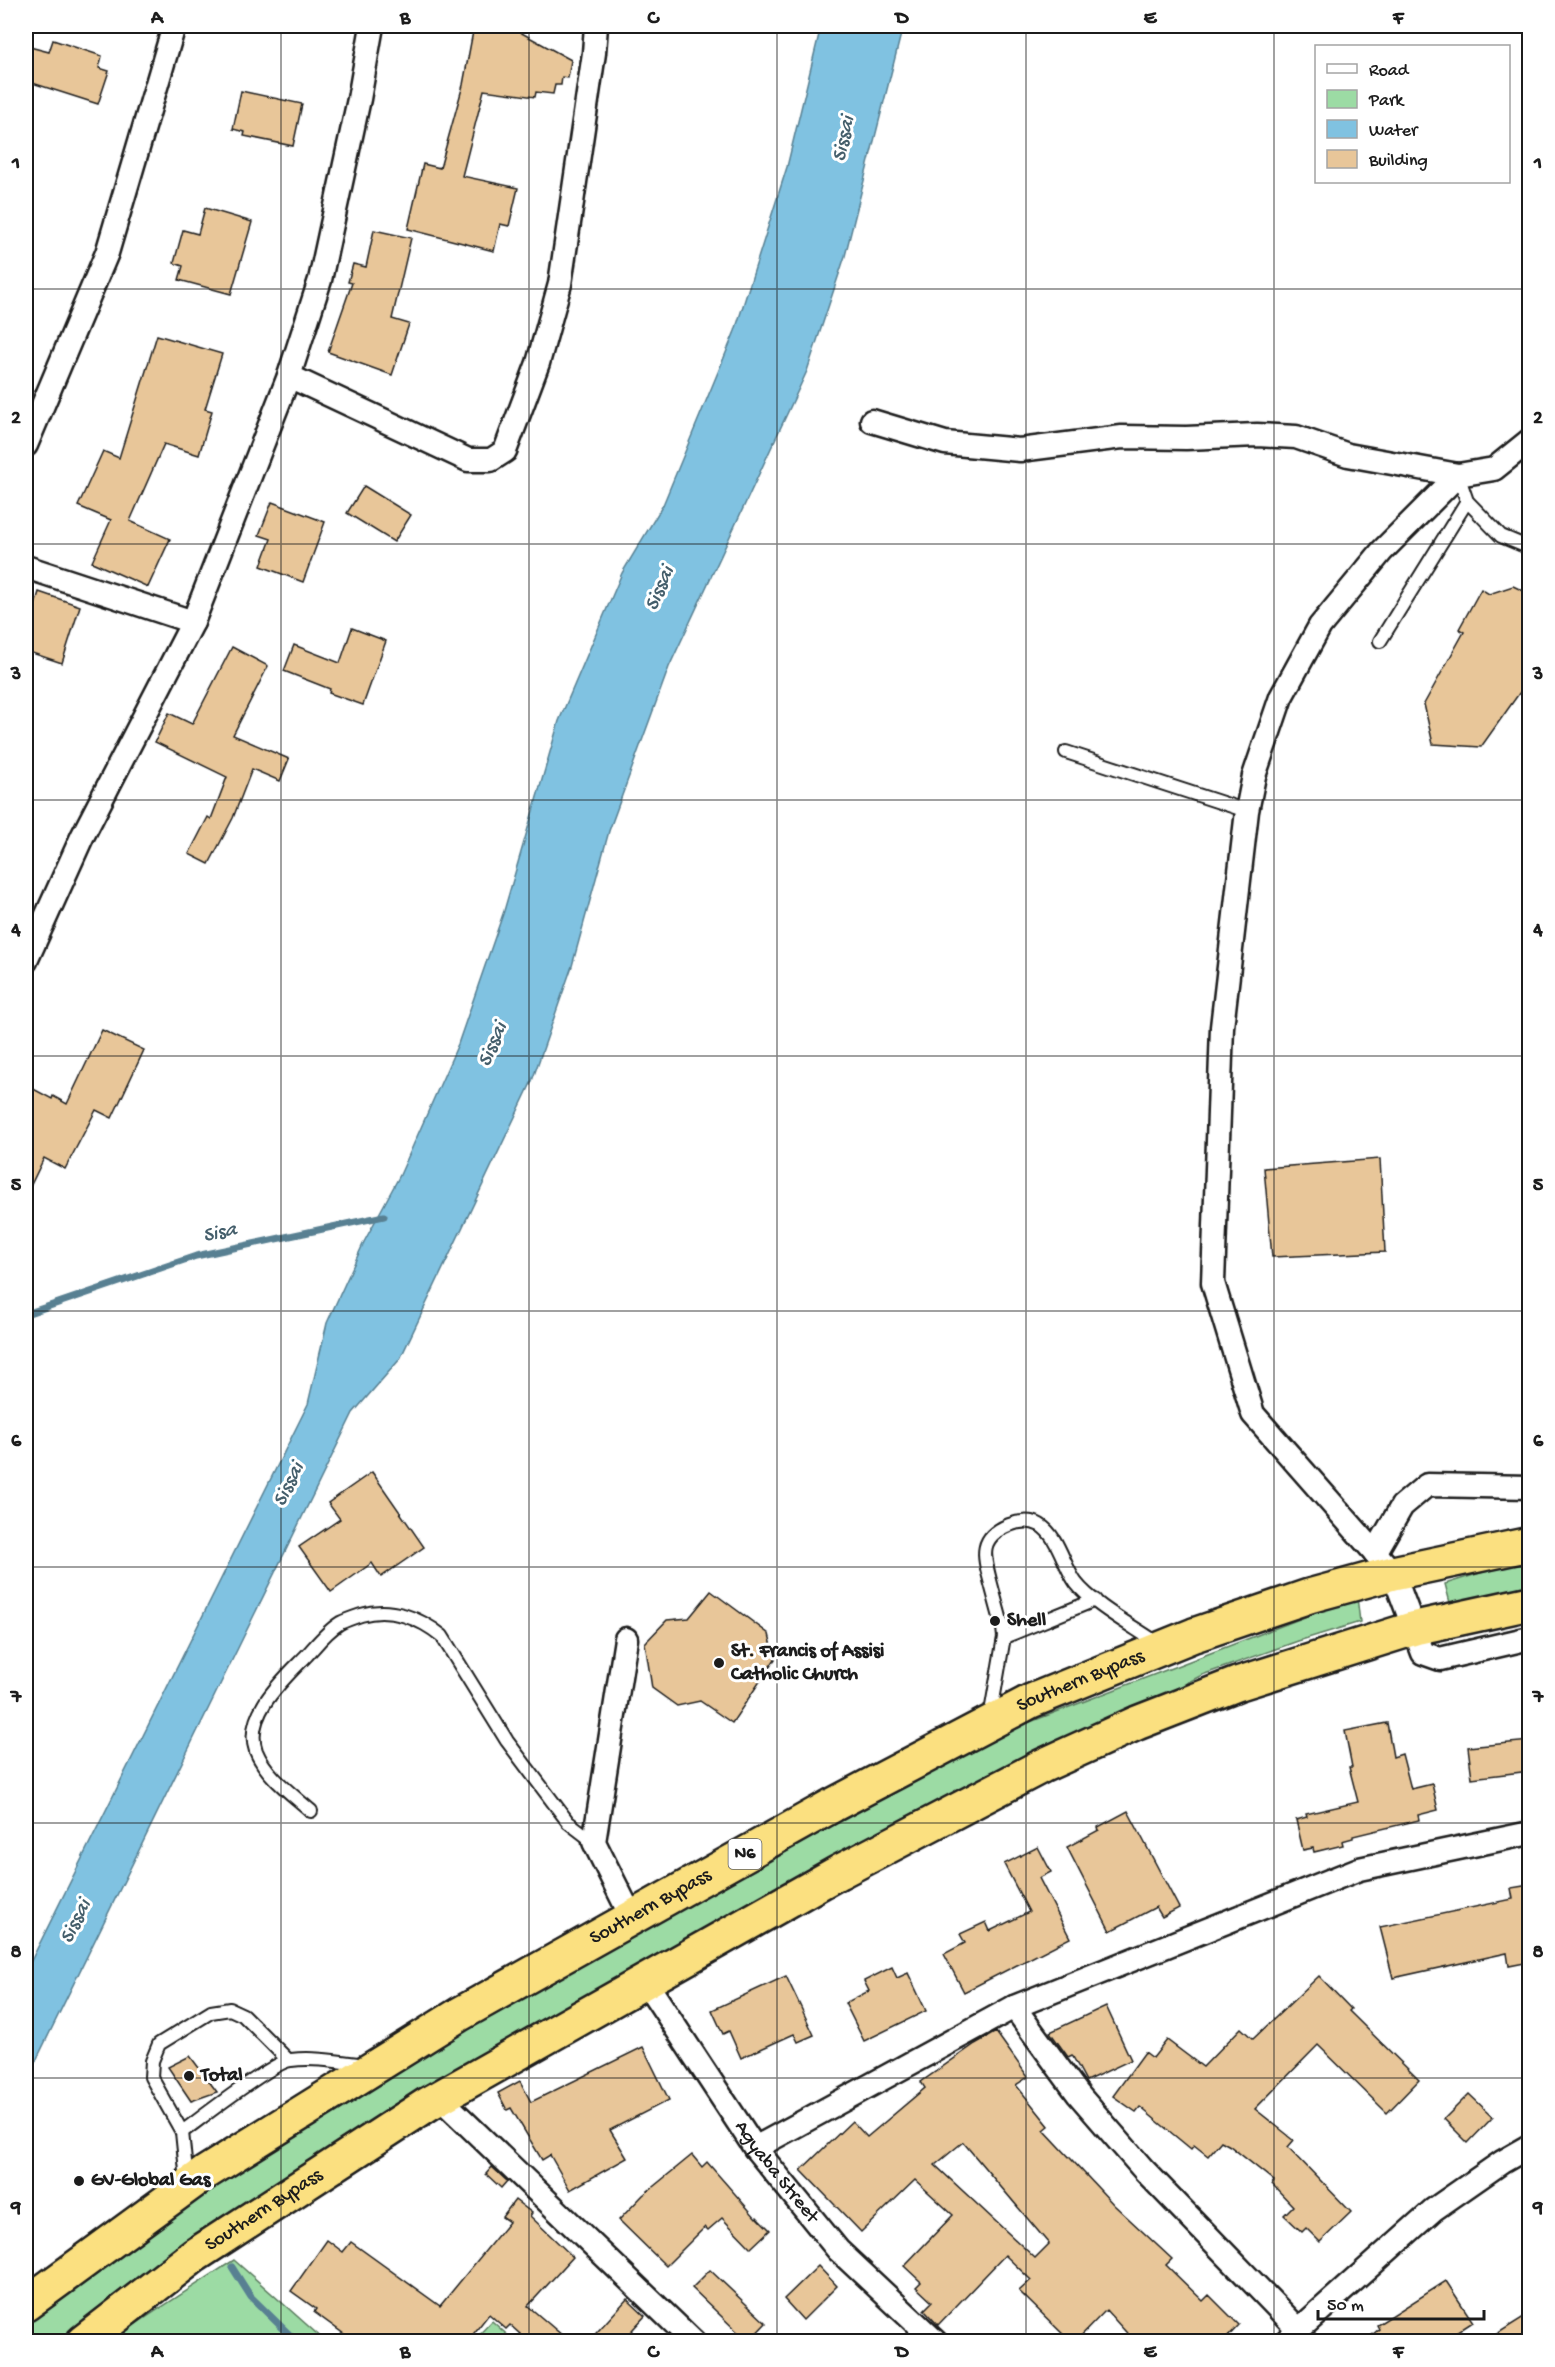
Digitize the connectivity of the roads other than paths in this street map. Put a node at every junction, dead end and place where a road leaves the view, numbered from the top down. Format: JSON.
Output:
{"nodes":[{"id":1,"x":174,"y":26,"type":"edge"},
{"id":2,"x":372,"y":26,"type":"edge"},
{"id":3,"x":596,"y":26,"type":"edge"},
{"id":4,"x":289,"y":376,"type":"junction"},
{"id":5,"x":873,"y":421,"type":"dead end"},
{"id":6,"x":1530,"y":440,"type":"edge"},
{"id":7,"x":26,"y":445,"type":"edge"},
{"id":8,"x":1458,"y":475,"type":"junction"},
{"id":9,"x":1467,"y":501,"type":"junction"},
{"id":10,"x":1530,"y":548,"type":"edge"},
{"id":11,"x":26,"y":567,"type":"edge"},
{"id":12,"x":193,"y":622,"type":"junction"},
{"id":13,"x":1380,"y":641,"type":"dead end"},
{"id":14,"x":1066,"y":752,"type":"dead end"},
{"id":15,"x":1247,"y":812,"type":"junction"},
{"id":16,"x":26,"y":961,"type":"edge"},
{"id":17,"x":1530,"y":1487,"type":"edge"},
{"id":18,"x":1530,"y":1544,"type":"edge"},
{"id":19,"x":1384,"y":1563,"type":"junction"},
{"id":20,"x":1095,"y":1600,"type":"junction"},
{"id":21,"x":1530,"y":1603,"type":"edge"},
{"id":22,"x":1415,"y":1629,"type":"junction"},
{"id":23,"x":1004,"y":1637,"type":"junction"},
{"id":24,"x":1530,"y":1638,"type":"edge"},
{"id":25,"x":626,"y":1639,"type":"dead end"},
{"id":26,"x":1164,"y":1647,"type":"junction"},
{"id":27,"x":989,"y":1723,"type":"junction"},
{"id":28,"x":311,"y":1811,"type":"dead end"},
{"id":29,"x":1530,"y":1833,"type":"edge"},
{"id":30,"x":594,"y":1842,"type":"junction"},
{"id":31,"x":632,"y":1918,"type":"junction"},
{"id":32,"x":645,"y":1981,"type":"junction"},
{"id":33,"x":1014,"y":2007,"type":"junction"},
{"id":34,"x":288,"y":2060,"type":"junction"},
{"id":35,"x":376,"y":2066,"type":"junction"},
{"id":36,"x":440,"y":2098,"type":"junction"},
{"id":37,"x":182,"y":2132,"type":"junction"},
{"id":38,"x":1530,"y":2146,"type":"edge"},
{"id":39,"x":755,"y":2148,"type":"junction"},
{"id":40,"x":188,"y":2186,"type":"junction"},
{"id":41,"x":26,"y":2304,"type":"edge"},
{"id":42,"x":1292,"y":2335,"type":"edge"},
{"id":43,"x":83,"y":2342,"type":"edge"},
{"id":44,"x":694,"y":2342,"type":"edge"},
{"id":45,"x":936,"y":2342,"type":"edge"}],
"edges":[{"from":1,"to":7,"type":"street"},
{"from":2,"to":4,"type":"street"},
{"from":3,"to":4,"type":"street"},
{"from":4,"to":12,"type":"street"},
{"from":5,"to":8,"type":"street"},
{"from":6,"to":8,"type":"street"},
{"from":8,"to":9,"type":"lane"},
{"from":8,"to":15,"type":"street"},
{"from":9,"to":10,"type":"lane"},
{"from":9,"to":13,"type":"lane"},
{"from":11,"to":12,"type":"street"},
{"from":12,"to":16,"type":"street"},
{"from":14,"to":15,"type":"lane"},
{"from":15,"to":19,"type":"street"},
{"from":17,"to":19,"type":"street"},
{"from":18,"to":19,"type":"highway","name":"Southern Bypass","number":"N6"},
{"from":19,"to":22,"type":"street"},
{"from":19,"to":26,"type":"highway","name":"Southern Bypass","number":"N6"},
{"from":20,"to":23,"type":"lane"},
{"from":20,"to":23,"type":"lane"},
{"from":20,"to":26,"type":"lane"},
{"from":21,"to":22,"type":"highway","name":"Southern Bypass"},
{"from":22,"to":24,"type":"street"},
{"from":22,"to":32,"type":"highway","name":"Southern Bypass"},
{"from":23,"to":27,"type":"lane"},
{"from":25,"to":30,"type":"street"},
{"from":26,"to":27,"type":"highway","name":"Southern Bypass","number":"N6"},
{"from":27,"to":31,"type":"highway","name":"Southern Bypass","number":"N6"},
{"from":28,"to":30,"type":"lane"},
{"from":29,"to":33,"type":"street"},
{"from":30,"to":31,"type":"street"},
{"from":31,"to":35,"type":"highway","name":"Southern Bypass","number":"N6"},
{"from":32,"to":36,"type":"highway","name":"Southern Bypass"},
{"from":32,"to":39,"type":"street","name":"Agyaba Street"},
{"from":33,"to":39,"type":"street"},
{"from":33,"to":42,"type":"street"},
{"from":34,"to":35,"type":"lane"},
{"from":34,"to":37,"type":"lane"},
{"from":34,"to":37,"type":"lane"},
{"from":35,"to":40,"type":"highway","name":"Southern Bypass","number":"N6"},
{"from":36,"to":43,"type":"highway","name":"Southern Bypass"},
{"from":36,"to":44,"type":"street"},
{"from":37,"to":40,"type":"lane"},
{"from":38,"to":42,"type":"street"},
{"from":39,"to":45,"type":"street","name":"Agyaba Street"},
{"from":40,"to":41,"type":"highway","name":"Southern Bypass","number":"N6"}]}
